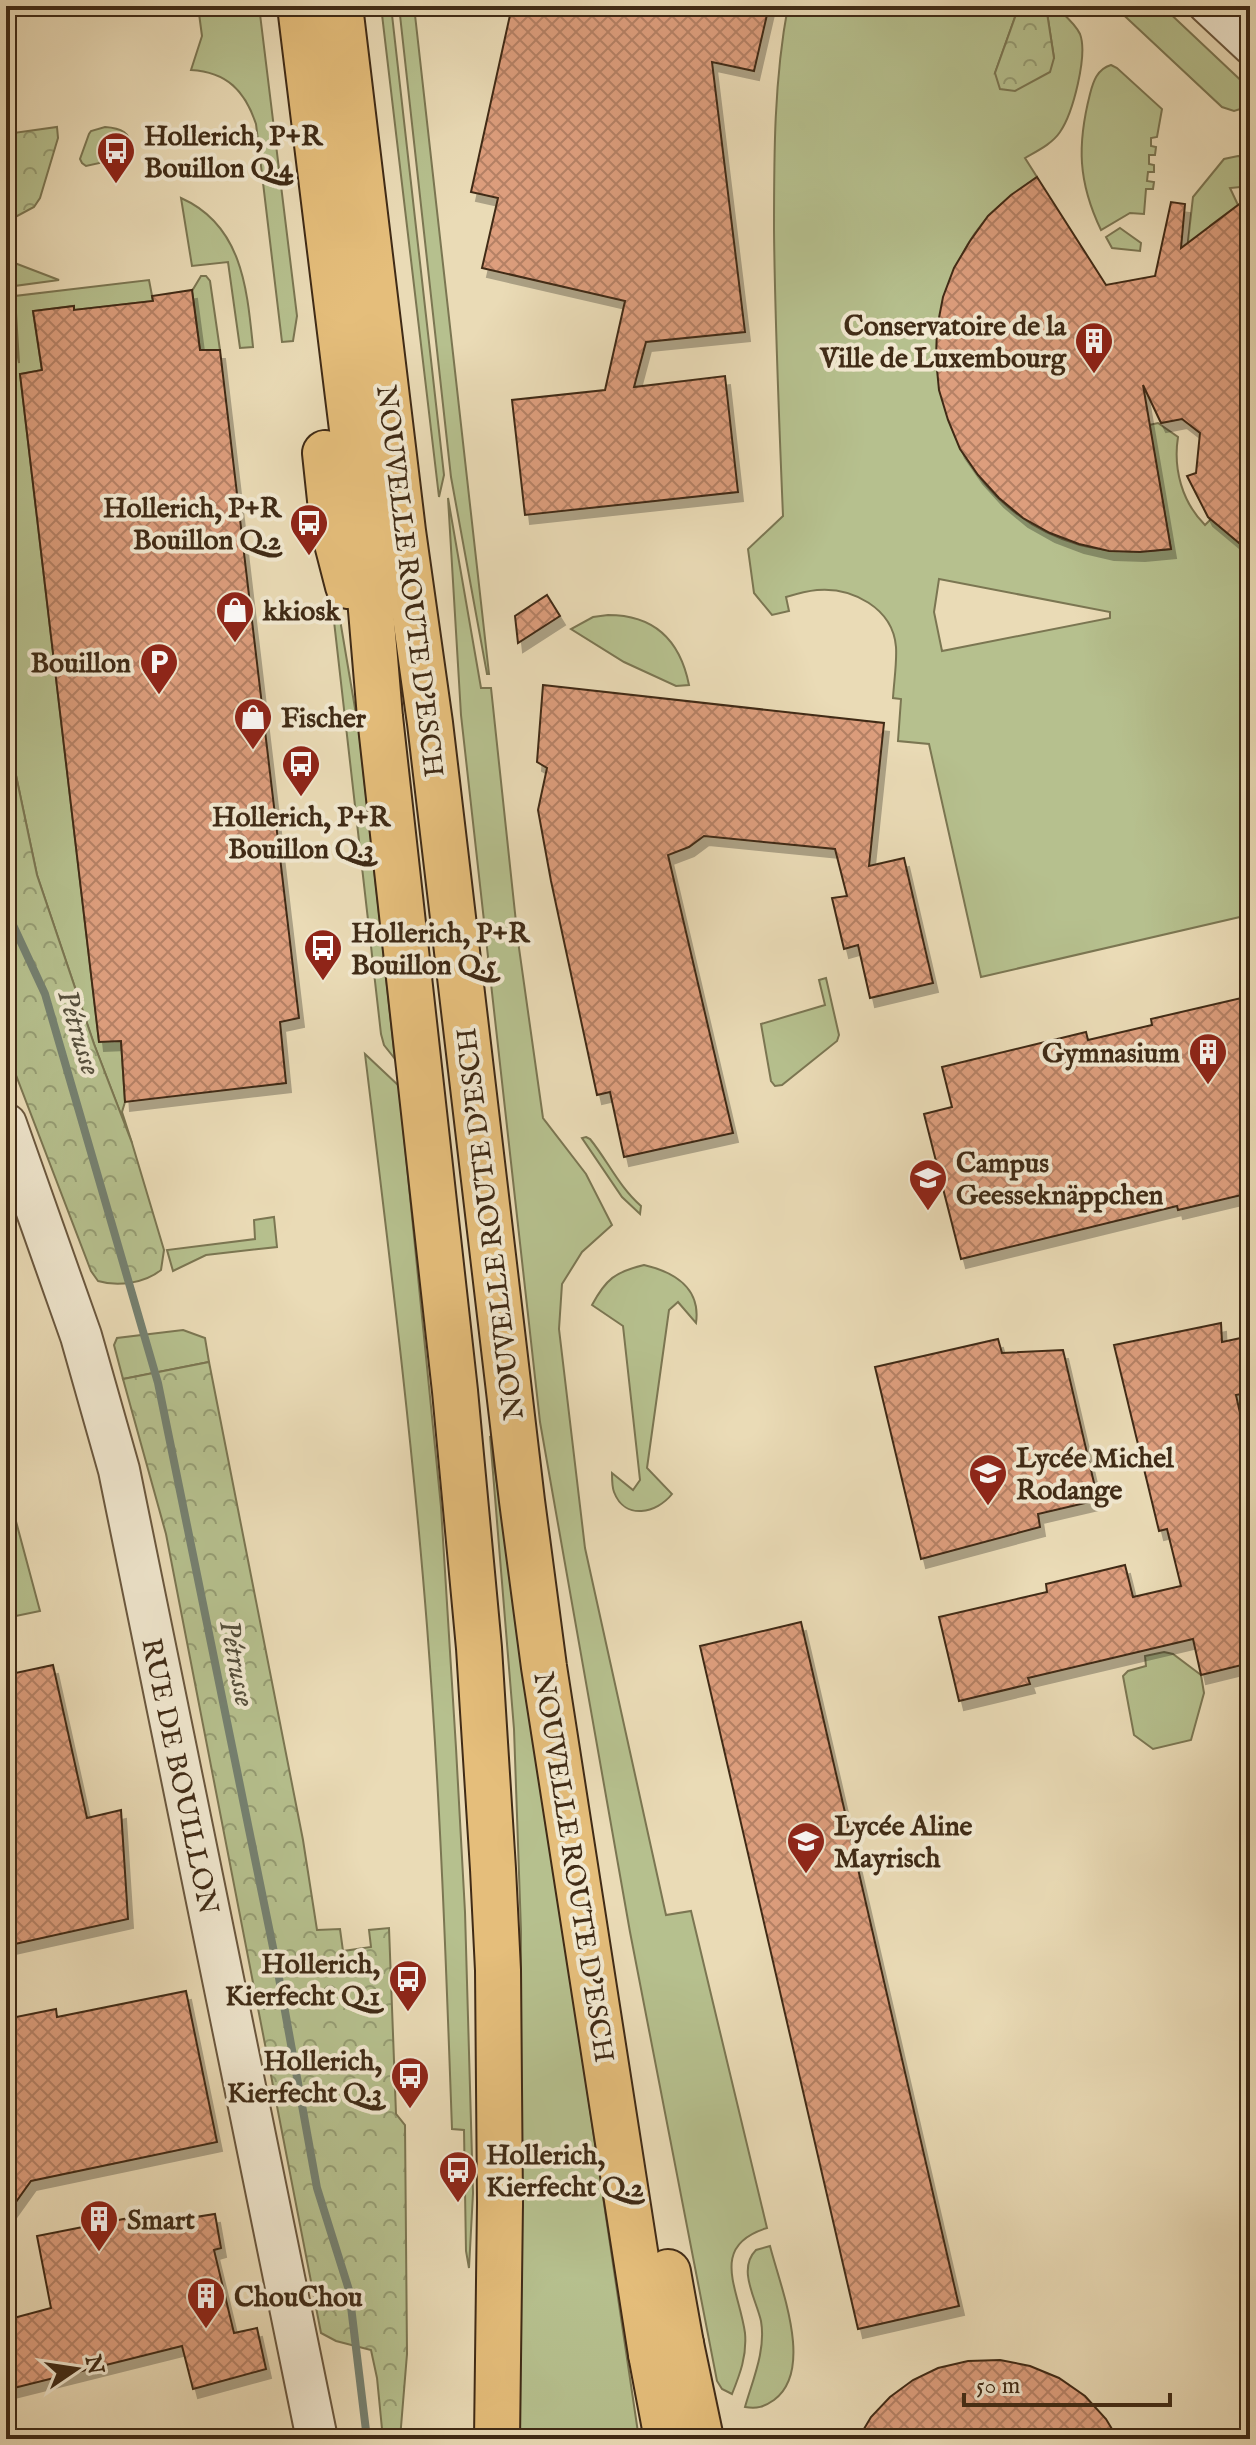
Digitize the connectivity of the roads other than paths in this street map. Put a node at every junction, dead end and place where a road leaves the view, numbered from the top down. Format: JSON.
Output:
{"nodes":[{"id":1,"x":272,"y":6,"type":"edge"},
{"id":2,"x":300,"y":6,"type":"edge"},
{"id":3,"x":340,"y":6,"type":"edge"},
{"id":4,"x":371,"y":6,"type":"edge"},
{"id":5,"x":1205,"y":6,"type":"edge"},
{"id":6,"x":1250,"y":48,"type":"edge"},
{"id":7,"x":380,"y":717,"type":"junction"},
{"id":8,"x":430,"y":723,"type":"junction"},
{"id":9,"x":6,"y":1124,"type":"edge"},
{"id":10,"x":666,"y":2349,"type":"junction"},
{"id":11,"x":317,"y":2439,"type":"edge"},
{"id":12,"x":497,"y":2439,"type":"edge"},
{"id":13,"x":667,"y":2439,"type":"edge"},
{"id":14,"x":701,"y":2439,"type":"edge"}],
"edges":[{"from":1,"to":7,"type":"main road"},
{"from":2,"to":7,"type":"main road","name":"NOUVELLE ROUTE D'ESCH"},
{"from":3,"to":8,"type":"main road","name":"NOUVELLE ROUTE D'ESCH"},
{"from":4,"to":8,"type":"main road"},
{"from":5,"to":6,"type":"street"},
{"from":7,"to":12,"type":"main road","name":"NOUVELLE ROUTE D'ESCH"},
{"from":8,"to":10,"type":"main road","name":"NOUVELLE ROUTE D'ESCH"},
{"from":9,"to":11,"type":"street","name":"RUE DE BOUILLON"},
{"from":10,"to":13,"type":"main road","name":"NOUVELLE ROUTE D'ESCH"},
{"from":10,"to":14,"type":"main road"}]}
